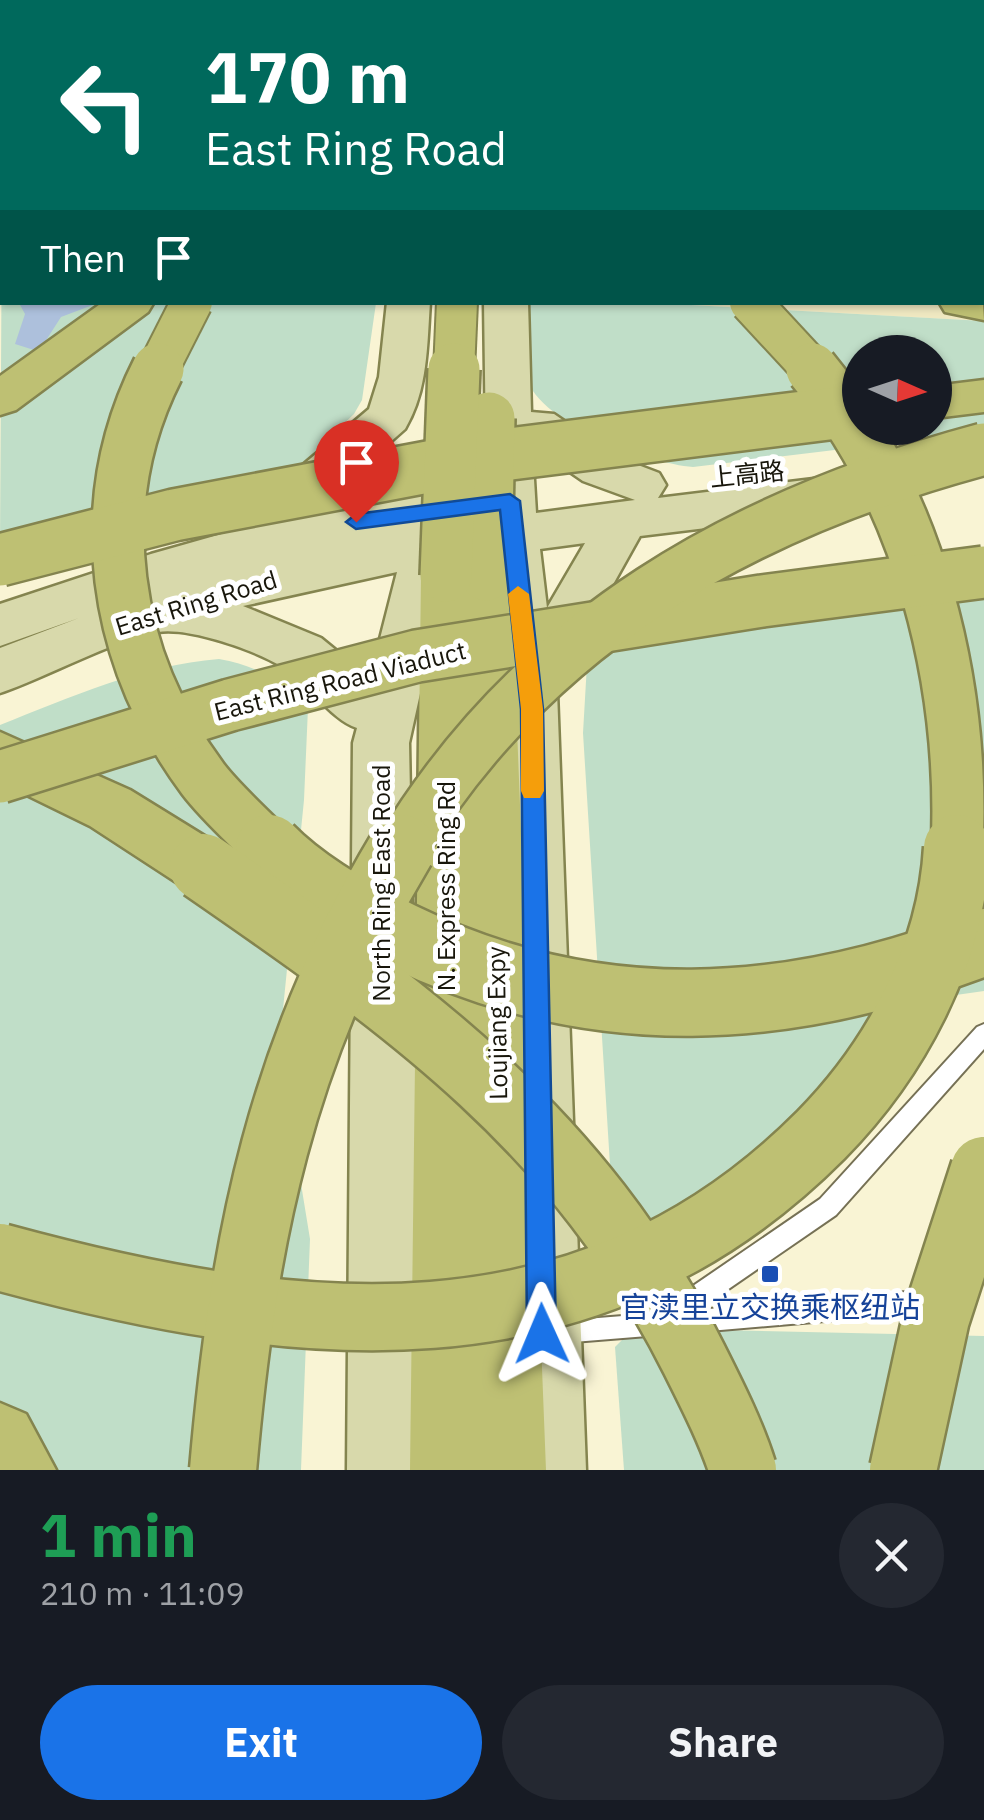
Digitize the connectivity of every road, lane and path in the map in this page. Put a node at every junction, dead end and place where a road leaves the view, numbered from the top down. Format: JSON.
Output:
{"nodes":[{"id":1,"x":128,"y":305,"type":"edge"},
{"id":2,"x":190,"y":305,"type":"edge"},
{"id":3,"x":409,"y":305,"type":"edge"},
{"id":4,"x":439,"y":305,"type":"edge"},
{"id":5,"x":457,"y":305,"type":"edge"},
{"id":6,"x":492,"y":305,"type":"edge"},
{"id":7,"x":506,"y":305,"type":"edge"},
{"id":8,"x":753,"y":305,"type":"edge"},
{"id":9,"x":419,"y":377,"type":"junction"},
{"id":10,"x":505,"y":385,"type":"junction"},
{"id":11,"x":984,"y":396,"type":"edge"},
{"id":12,"x":0,"y":398,"type":"edge"},
{"id":13,"x":952,"y":400,"type":"edge"},
{"id":14,"x":842,"y":412,"type":"edge"},
{"id":15,"x":984,"y":448,"type":"edge"},
{"id":16,"x":984,"y":474,"type":"edge"},
{"id":17,"x":633,"y":504,"type":"junction"},
{"id":18,"x":469,"y":541,"type":"junction"},
{"id":19,"x":235,"y":549,"type":"junction"},
{"id":20,"x":0,"y":560,"type":"edge"},
{"id":21,"x":984,"y":572,"type":"edge"},
{"id":22,"x":148,"y":614,"type":"junction"},
{"id":23,"x":0,"y":625,"type":"edge"},
{"id":24,"x":0,"y":672,"type":"edge"},
{"id":25,"x":532,"y":709,"type":"junction"},
{"id":26,"x":0,"y":756,"type":"edge"},
{"id":27,"x":380,"y":767,"type":"junction"},
{"id":28,"x":0,"y":777,"type":"edge"},
{"id":29,"x":984,"y":942,"type":"edge"},
{"id":30,"x":984,"y":1034,"type":"edge"},
{"id":31,"x":984,"y":1170,"type":"edge"},
{"id":32,"x":0,"y":1256,"type":"edge"},
{"id":33,"x":965,"y":1298,"type":"dead end"},
{"id":34,"x":657,"y":1324,"type":"junction"},
{"id":35,"x":542,"y":1334,"type":"junction"},
{"id":36,"x":0,"y":1440,"type":"edge"},
{"id":37,"x":18,"y":1470,"type":"edge"},
{"id":38,"x":223,"y":1470,"type":"edge"},
{"id":39,"x":385,"y":1470,"type":"edge"},
{"id":40,"x":448,"y":1470,"type":"edge"},
{"id":41,"x":508,"y":1470,"type":"edge"},
{"id":42,"x":548,"y":1470,"type":"edge"},
{"id":43,"x":743,"y":1470,"type":"edge"},
{"id":44,"x":902,"y":1470,"type":"edge"}],
"edges":[{"from":1,"to":12,"type":"highway"},
{"from":2,"to":29,"type":"highway","bridge":true},
{"from":3,"to":9,"type":"main road"},
{"from":4,"to":9,"type":"main road","name":"North Ring East Road"},
{"from":5,"to":18,"type":"highway","name":"N. Express Ring Rd","bridge":true},
{"from":6,"to":18,"type":"highway","name":"N. Express Ring Rd","bridge":true},
{"from":7,"to":10,"type":"main road","name":"North Ring East Road"},
{"from":8,"to":32,"type":"highway","bridge":true},
{"from":9,"to":10,"type":"main road"},
{"from":9,"to":18,"type":"main road","name":"North Ring East Road"},
{"from":9,"to":19,"type":"main road"},
{"from":10,"to":17,"type":"main road"},
{"from":10,"to":18,"type":"main road","name":"North Ring East Road"},
{"from":11,"to":13,"type":"highway"},
{"from":14,"to":20,"type":"highway","bridge":true},
{"from":15,"to":17,"type":"main road","name":"上高路"},
{"from":15,"to":38,"type":"highway","bridge":true},
{"from":16,"to":17,"type":"main road","name":"上高路"},
{"from":17,"to":18,"type":"main road","name":"上高路"},
{"from":17,"to":25,"type":"main road"},
{"from":18,"to":19,"type":"main road","name":"East Ring Road"},
{"from":18,"to":22,"type":"main road","name":"East Ring Road"},
{"from":18,"to":25,"type":"main road","name":"North Ring East Road"},
{"from":18,"to":27,"type":"main road","name":"North Ring East Road"},
{"from":18,"to":40,"type":"highway","name":"N. Express Ring Rd","bridge":true},
{"from":18,"to":41,"type":"highway","name":"Loujiang Expy","bridge":true},
{"from":19,"to":23,"type":"main road","name":"East Ring Road"},
{"from":21,"to":28,"type":"highway","name":"East Ring Road Viaduct","bridge":true},
{"from":22,"to":24,"type":"main road","name":"East Ring Road"},
{"from":22,"to":27,"type":"main road"},
{"from":25,"to":35,"type":"main road","name":"North Ring East Road"},
{"from":26,"to":43,"type":"highway","bridge":true},
{"from":27,"to":39,"type":"main road","name":"North Ring East Road"},
{"from":30,"to":34,"type":"lane"},
{"from":31,"to":44,"type":"highway","bridge":true},
{"from":33,"to":34,"type":"lane"},
{"from":34,"to":35,"type":"lane"},
{"from":35,"to":42,"type":"main road","name":"North Ring East Road"},
{"from":36,"to":37,"type":"highway"}]}
